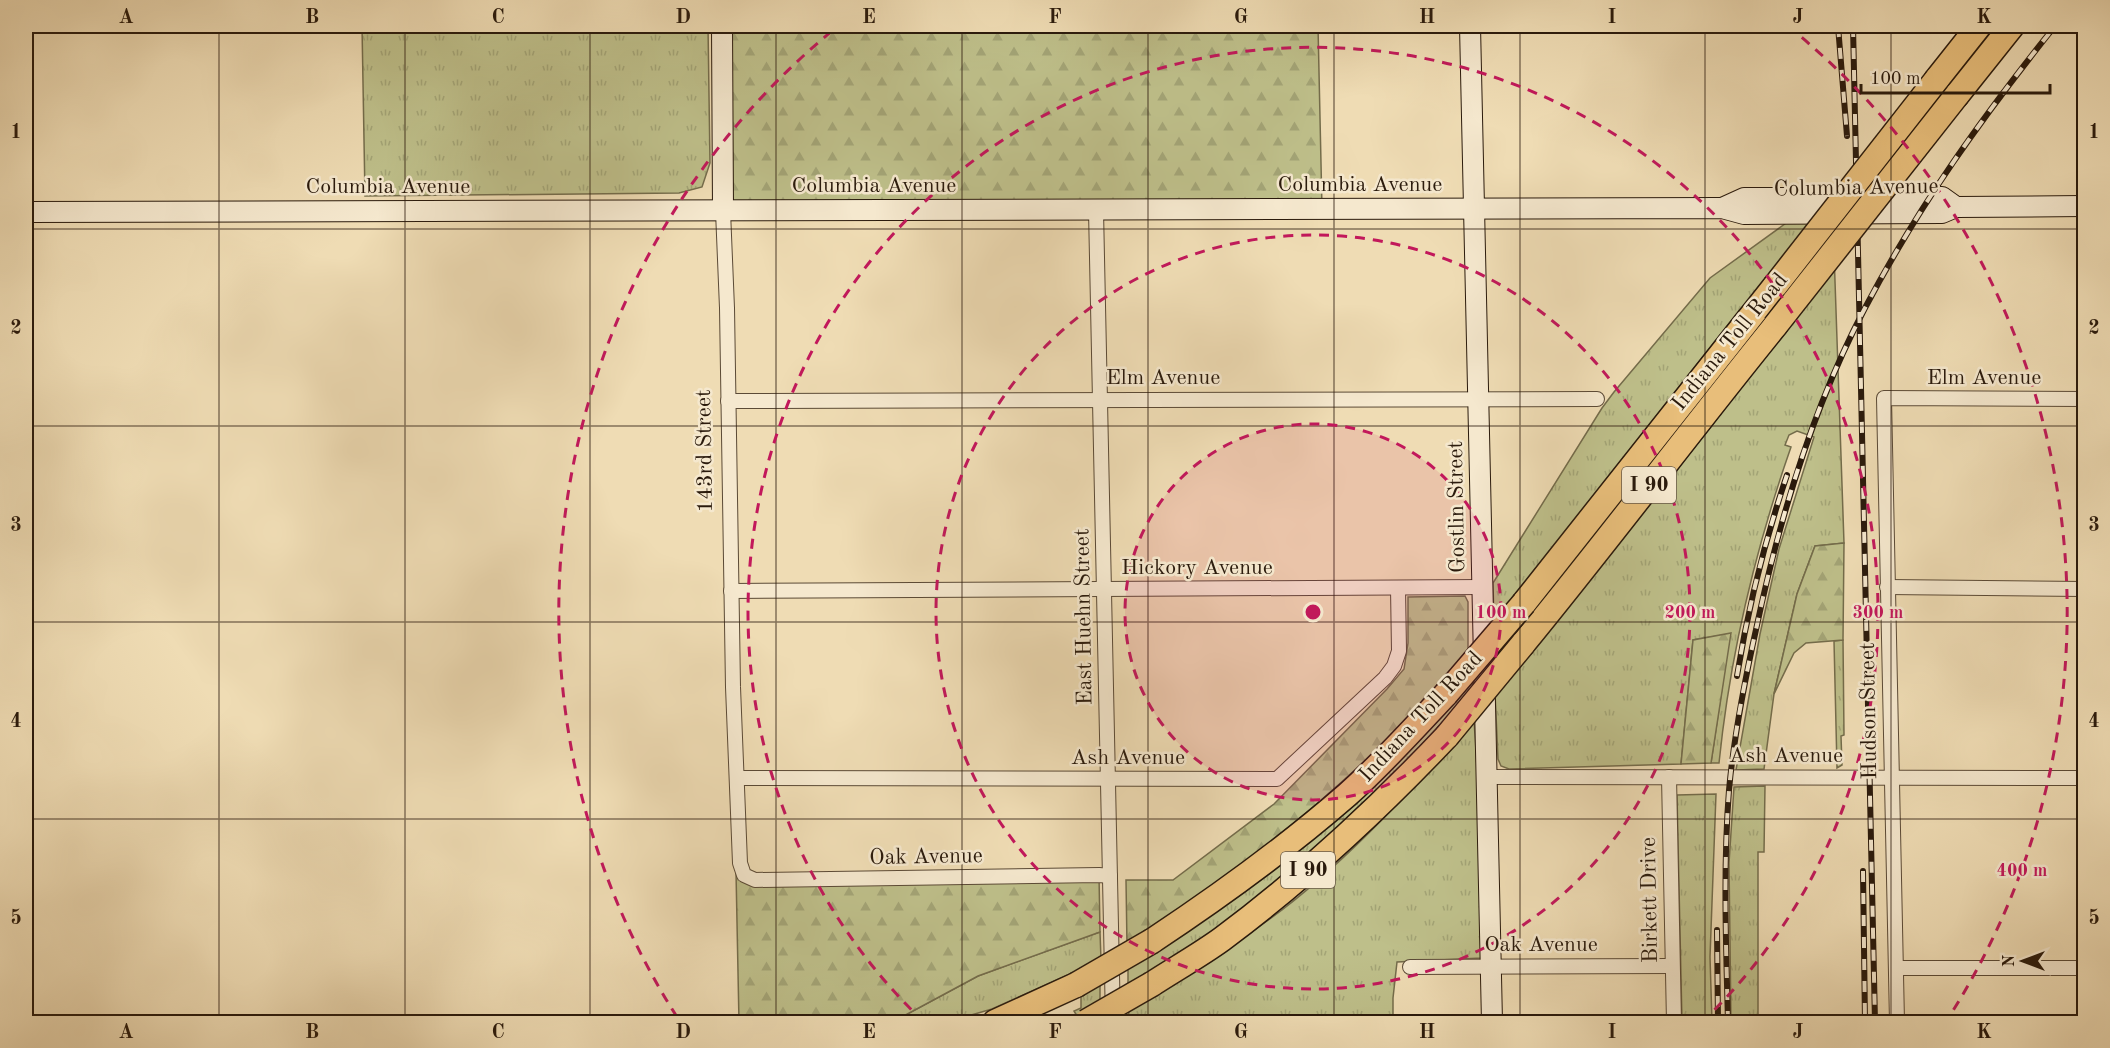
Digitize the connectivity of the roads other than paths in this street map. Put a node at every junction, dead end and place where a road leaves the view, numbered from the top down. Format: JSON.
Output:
{"nodes":[{"id":1,"x":722,"y":26,"type":"edge"},
{"id":2,"x":1470,"y":26,"type":"edge"},
{"id":3,"x":1979,"y":26,"type":"edge"},
{"id":4,"x":2012,"y":26,"type":"edge"},
{"id":5,"x":2085,"y":207,"type":"edge"},
{"id":6,"x":1474,"y":209,"type":"junction"},
{"id":7,"x":1096,"y":210,"type":"junction"},
{"id":8,"x":723,"y":211,"type":"junction"},
{"id":9,"x":26,"y":212,"type":"edge"},
{"id":10,"x":1478,"y":398,"type":"junction"},
{"id":11,"x":1884,"y":398,"type":"joint"},
{"id":12,"x":1100,"y":399,"type":"junction"},
{"id":13,"x":1597,"y":399,"type":"dead end"},
{"id":14,"x":2085,"y":399,"type":"edge"},
{"id":15,"x":728,"y":400,"type":"junction"},
{"id":16,"x":1482,"y":587,"type":"junction"},
{"id":17,"x":1887,"y":587,"type":"junction"},
{"id":18,"x":1398,"y":588,"type":"junction"},
{"id":19,"x":1104,"y":589,"type":"junction"},
{"id":20,"x":2085,"y":589,"type":"edge"},
{"id":21,"x":731,"y":591,"type":"junction"},
{"id":22,"x":1486,"y":777,"type":"junction"},
{"id":23,"x":1669,"y":777,"type":"junction"},
{"id":24,"x":1891,"y":777,"type":"junction"},
{"id":25,"x":737,"y":778,"type":"junction"},
{"id":26,"x":2085,"y":778,"type":"edge"},
{"id":27,"x":1108,"y":779,"type":"junction"},
{"id":28,"x":744,"y":875,"type":"joint"},
{"id":29,"x":1110,"y":876,"type":"junction"},
{"id":30,"x":1672,"y":966,"type":"junction"},
{"id":31,"x":1410,"y":967,"type":"dead end"},
{"id":32,"x":1490,"y":967,"type":"junction"},
{"id":33,"x":1896,"y":968,"type":"junction"},
{"id":34,"x":2085,"y":968,"type":"edge"},
{"id":35,"x":995,"y":1023,"type":"edge"},
{"id":36,"x":1086,"y":1023,"type":"edge"},
{"id":37,"x":1113,"y":1023,"type":"edge"},
{"id":38,"x":1492,"y":1023,"type":"edge"},
{"id":39,"x":1674,"y":1023,"type":"edge"},
{"id":40,"x":1897,"y":1023,"type":"edge"}],
"edges":[{"from":1,"to":8,"type":"street","name":"143rd Street"},
{"from":2,"to":6,"type":"street","name":"Gostlin Street"},
{"from":3,"to":35,"type":"highway","name":"Indiana Toll Road","number":"I 90","bridge":true},
{"from":4,"to":36,"type":"highway","name":"Indiana Toll Road","number":"I 90","bridge":true},
{"from":5,"to":6,"type":"street","name":"Columbia Avenue"},
{"from":6,"to":7,"type":"street","name":"Columbia Avenue"},
{"from":6,"to":10,"type":"street","name":"Gostlin Street"},
{"from":7,"to":8,"type":"street","name":"Columbia Avenue"},
{"from":7,"to":12,"type":"street","name":"East Huehn Street"},
{"from":8,"to":9,"type":"street","name":"Columbia Avenue"},
{"from":8,"to":15,"type":"street","name":"143rd Street"},
{"from":10,"to":12,"type":"street","name":"Elm Avenue"},
{"from":10,"to":13,"type":"street","name":"Elm Avenue"},
{"from":10,"to":16,"type":"street","name":"Gostlin Street"},
{"from":11,"to":14,"type":"street","name":"Elm Avenue"},
{"from":11,"to":17,"type":"street","name":"Hudson Street"},
{"from":12,"to":15,"type":"street","name":"Elm Avenue"},
{"from":12,"to":19,"type":"street","name":"East Huehn Street"},
{"from":15,"to":21,"type":"street","name":"143rd Street"},
{"from":16,"to":18,"type":"street","name":"Hickory Avenue"},
{"from":16,"to":22,"type":"street","name":"Gostlin Street"},
{"from":17,"to":20,"type":"street"},
{"from":17,"to":24,"type":"street","name":"Hudson Street"},
{"from":18,"to":19,"type":"street","name":"Hickory Avenue"},
{"from":18,"to":27,"type":"street","name":"Ash Avenue"},
{"from":19,"to":21,"type":"street","name":"Hickory Avenue"},
{"from":19,"to":27,"type":"street","name":"East Huehn Street"},
{"from":21,"to":25,"type":"street","name":"143rd Street"},
{"from":22,"to":23,"type":"street","name":"Ash Avenue"},
{"from":22,"to":32,"type":"street","name":"Gostlin Street"},
{"from":23,"to":24,"type":"street","name":"Ash Avenue"},
{"from":23,"to":30,"type":"street","name":"Birkett Drive"},
{"from":24,"to":26,"type":"street","name":"Ash Avenue"},
{"from":24,"to":33,"type":"street","name":"Hudson Street"},
{"from":25,"to":27,"type":"street","name":"Ash Avenue"},
{"from":25,"to":28,"type":"street","name":"143rd Street"},
{"from":27,"to":29,"type":"street","name":"East Huehn Street"},
{"from":28,"to":29,"type":"street","name":"Oak Avenue"},
{"from":29,"to":37,"type":"street","name":"East Huehn Street"},
{"from":30,"to":32,"type":"street","name":"Oak Avenue"},
{"from":30,"to":39,"type":"street","name":"Birkett Drive"},
{"from":31,"to":32,"type":"street","name":"Oak Avenue"},
{"from":32,"to":38,"type":"street","name":"Gostlin Street"},
{"from":33,"to":34,"type":"street"},
{"from":33,"to":40,"type":"street","name":"Hudson Street"}]}
